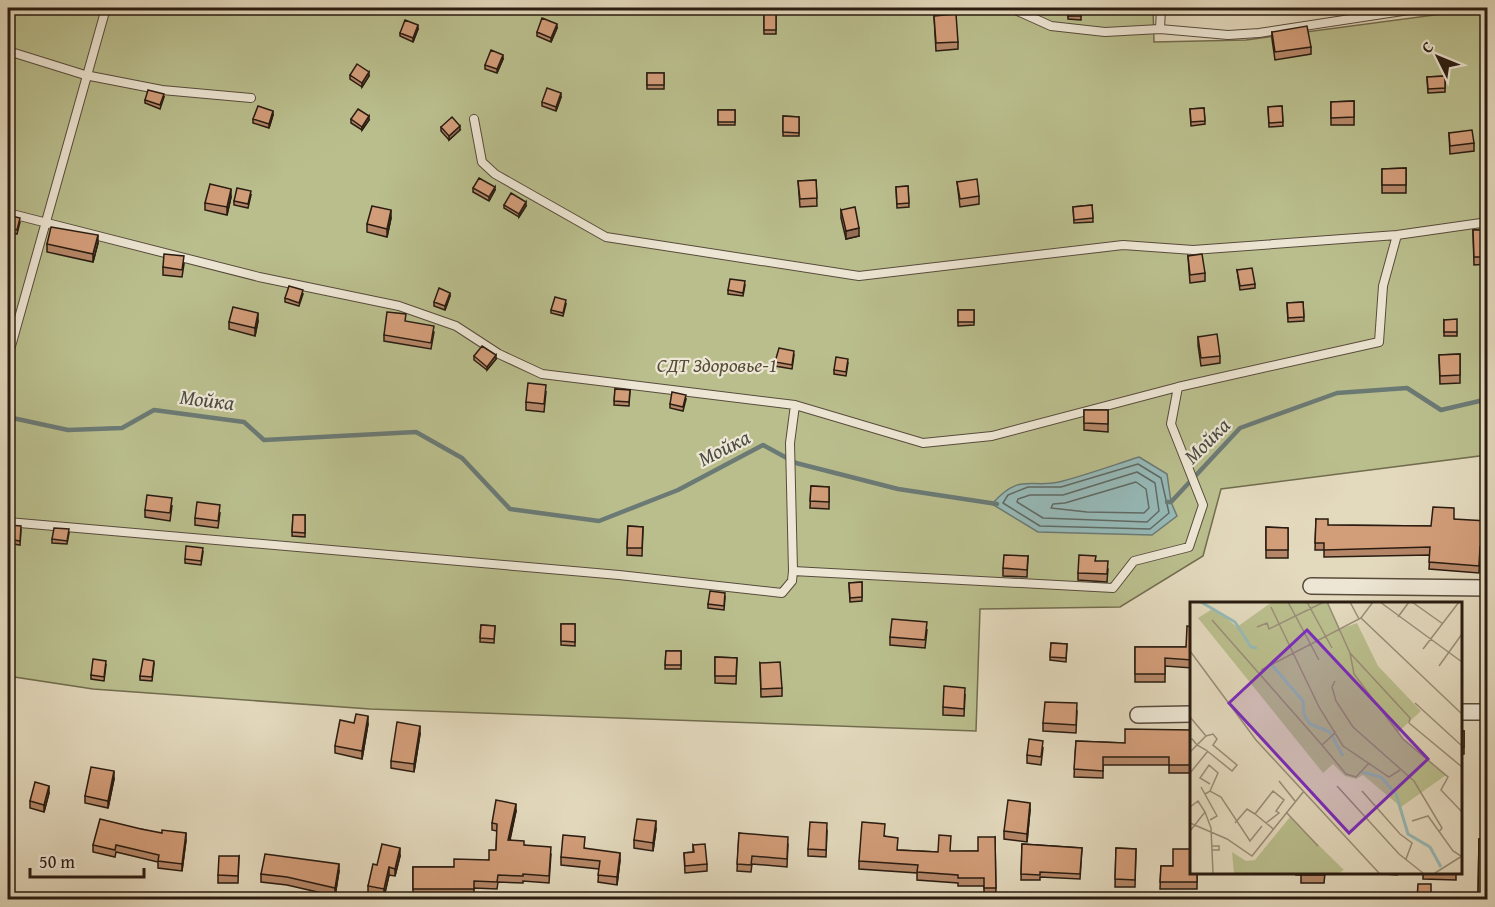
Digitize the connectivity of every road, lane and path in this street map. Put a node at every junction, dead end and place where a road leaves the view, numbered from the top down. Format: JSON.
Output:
{"nodes":[{"id":1,"x":106,"y":8,"type":"edge"},
{"id":2,"x":1011,"y":8,"type":"edge"},
{"id":3,"x":1161,"y":8,"type":"edge"},
{"id":4,"x":1422,"y":8,"type":"edge"},
{"id":5,"x":1160,"y":29,"type":"junction"},
{"id":6,"x":8,"y":51,"type":"edge"},
{"id":7,"x":85,"y":75,"type":"junction"},
{"id":8,"x":251,"y":98,"type":"dead end"},
{"id":9,"x":474,"y":119,"type":"dead end"},
{"id":10,"x":8,"y":213,"type":"edge"},
{"id":11,"x":1488,"y":222,"type":"edge"},
{"id":12,"x":45,"y":223,"type":"junction"},
{"id":13,"x":1397,"y":235,"type":"junction"},
{"id":14,"x":8,"y":357,"type":"edge"},
{"id":15,"x":1178,"y":387,"type":"junction"},
{"id":16,"x":795,"y":405,"type":"junction"},
{"id":17,"x":8,"y":522,"type":"edge"},
{"id":18,"x":793,"y":570,"type":"junction"},
{"id":19,"x":1311,"y":586,"type":"dead end"},
{"id":20,"x":1488,"y":588,"type":"edge"},
{"id":21,"x":1462,"y":712,"type":"edge"},
{"id":22,"x":1488,"y":712,"type":"edge"},
{"id":23,"x":1190,"y":714,"type":"edge"},
{"id":24,"x":1138,"y":715,"type":"dead end"}],
"edges":[{"from":1,"to":7,"type":"lane"},
{"from":2,"to":5,"type":"lane"},
{"from":3,"to":5,"type":"lane"},
{"from":4,"to":5,"type":"lane"},
{"from":6,"to":7,"type":"lane"},
{"from":7,"to":8,"type":"lane"},
{"from":7,"to":12,"type":"lane"},
{"from":9,"to":13,"type":"lane"},
{"from":10,"to":12,"type":"lane"},
{"from":11,"to":13,"type":"lane"},
{"from":12,"to":14,"type":"lane"},
{"from":12,"to":16,"type":"lane"},
{"from":13,"to":15,"type":"lane"},
{"from":15,"to":16,"type":"lane"},
{"from":15,"to":18,"type":"lane"},
{"from":16,"to":18,"type":"lane"},
{"from":17,"to":18,"type":"lane"},
{"from":19,"to":20,"type":"street"},
{"from":21,"to":22,"type":"street"},
{"from":23,"to":24,"type":"street"}]}
